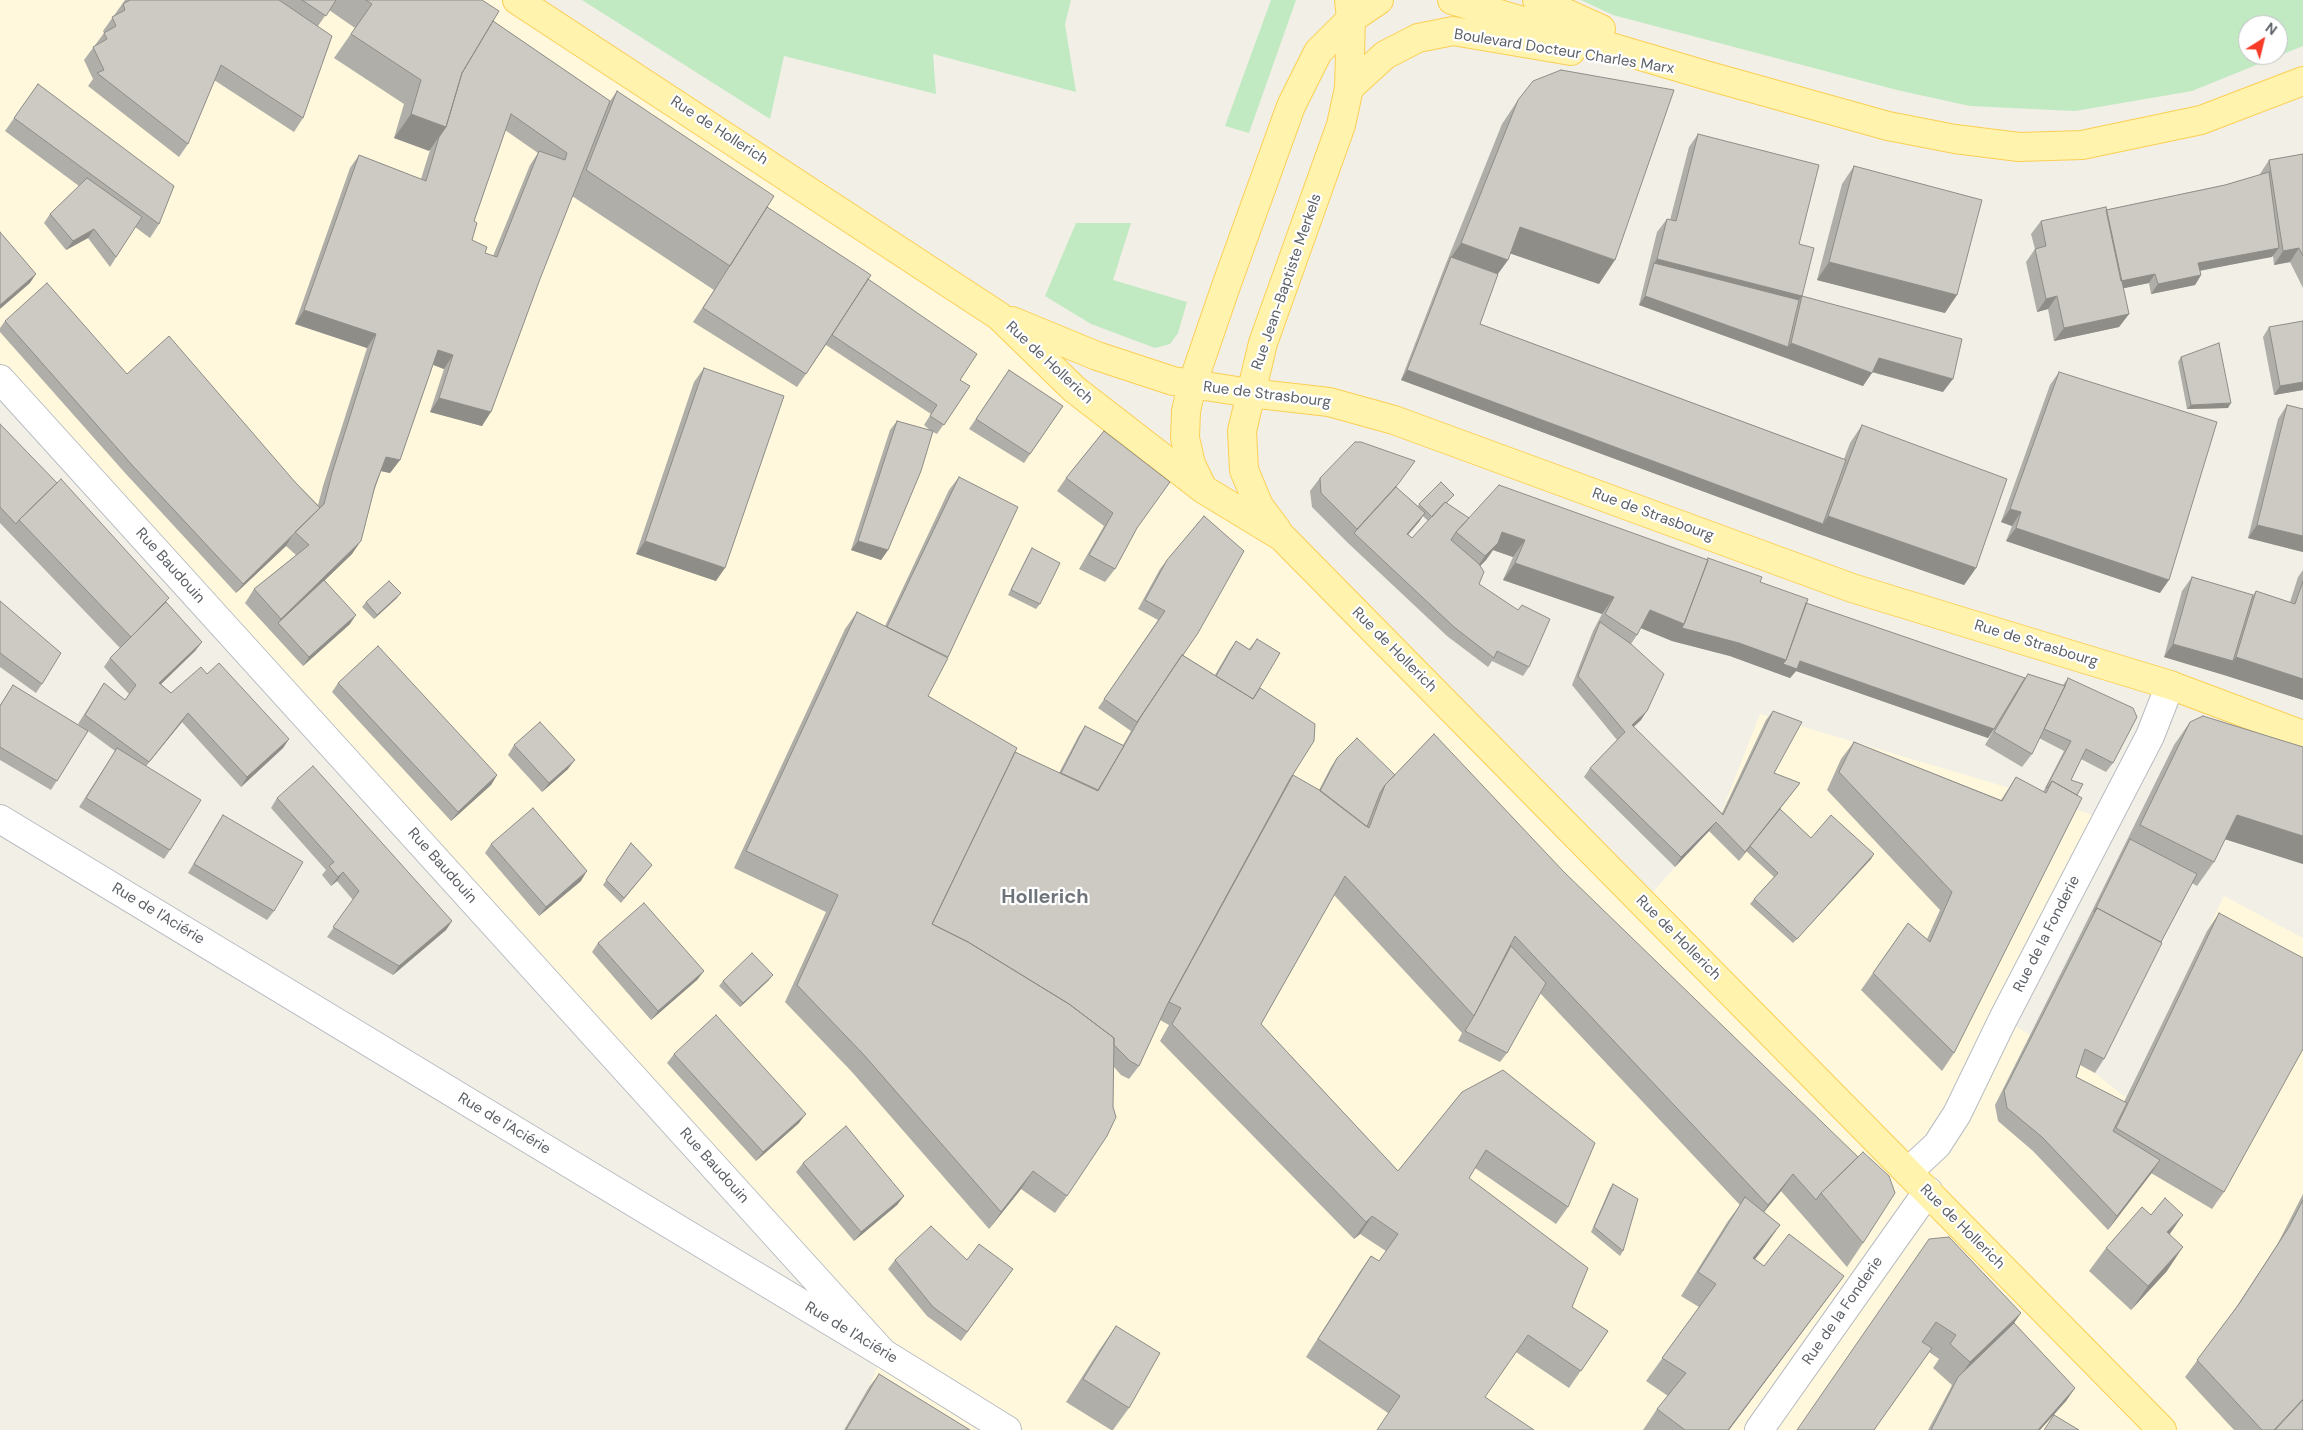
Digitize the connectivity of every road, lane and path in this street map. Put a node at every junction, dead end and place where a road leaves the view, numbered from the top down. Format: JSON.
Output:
{"nodes":[{"id":1,"x":517,"y":0,"type":"edge"},
{"id":2,"x":1379,"y":0,"type":"edge"},
{"id":3,"x":1452,"y":0,"type":"edge"},
{"id":4,"x":1537,"y":0,"type":"edge"},
{"id":5,"x":1350,"y":9,"type":"edge"},
{"id":6,"x":1706,"y":75,"type":"junction"},
{"id":7,"x":2303,"y":82,"type":"edge"},
{"id":8,"x":1349,"y":88,"type":"junction"},
{"id":9,"x":999,"y":316,"type":"junction"},
{"id":10,"x":0,"y":378,"type":"edge"},
{"id":11,"x":1192,"y":385,"type":"junction"},
{"id":12,"x":1250,"y":393,"type":"junction"},
{"id":13,"x":1202,"y":488,"type":"junction"},
{"id":14,"x":1282,"y":537,"type":"junction"},
{"id":15,"x":2170,"y":685,"type":"junction"},
{"id":16,"x":2303,"y":735,"type":"edge"},
{"id":17,"x":0,"y":819,"type":"edge"},
{"id":18,"x":1908,"y":1172,"type":"junction"},
{"id":19,"x":1928,"y":1191,"type":"junction"},
{"id":20,"x":883,"y":1353,"type":"junction"},
{"id":21,"x":1007,"y":1430,"type":"edge"},
{"id":22,"x":1759,"y":1430,"type":"edge"},
{"id":23,"x":2162,"y":1430,"type":"edge"}],
"edges":[{"from":1,"to":9,"type":"main road","name":"Rue de Hollerich"},
{"from":2,"to":5,"type":"main road"},
{"from":3,"to":6,"type":"main road","name":"Boulevard Docteur Charles Marx"},
{"from":4,"to":6,"type":"main road","name":"Boulevard Docteur Charles Marx"},
{"from":5,"to":8,"type":"main road","name":"Rue Jean-Baptiste Merkels"},
{"from":5,"to":11,"type":"main road"},
{"from":6,"to":7,"type":"main road","name":"Boulevard Docteur Charles Marx"},
{"from":6,"to":8,"type":"main road","name":"Boulevard Docteur Charles Marx"},
{"from":8,"to":12,"type":"main road","name":"Rue Jean-Baptiste Merkels"},
{"from":9,"to":11,"type":"main road","name":"Rue de Strasbourg"},
{"from":9,"to":13,"type":"main road","name":"Rue de Hollerich"},
{"from":10,"to":20,"type":"street","name":"Rue Baudouin"},
{"from":11,"to":12,"type":"main road","name":"Rue de Strasbourg"},
{"from":11,"to":13,"type":"main road"},
{"from":12,"to":14,"type":"main road","name":"Rue Jean-Baptiste Merkels"},
{"from":12,"to":15,"type":"main road","name":"Rue de Strasbourg"},
{"from":13,"to":14,"type":"main road","name":"Rue de Hollerich"},
{"from":14,"to":18,"type":"main road","name":"Rue de Hollerich"},
{"from":15,"to":16,"type":"main road","name":"Rue de Strasbourg"},
{"from":15,"to":18,"type":"street","name":"Rue de la Fonderie"},
{"from":17,"to":20,"type":"street","name":"Rue de l'Aciérie"},
{"from":18,"to":19,"type":"main road","name":"Rue de Hollerich"},
{"from":19,"to":22,"type":"street","name":"Rue de la Fonderie"},
{"from":19,"to":23,"type":"main road","name":"Rue de Hollerich"},
{"from":20,"to":21,"type":"street","name":"Rue de l'Aciérie"}]}
